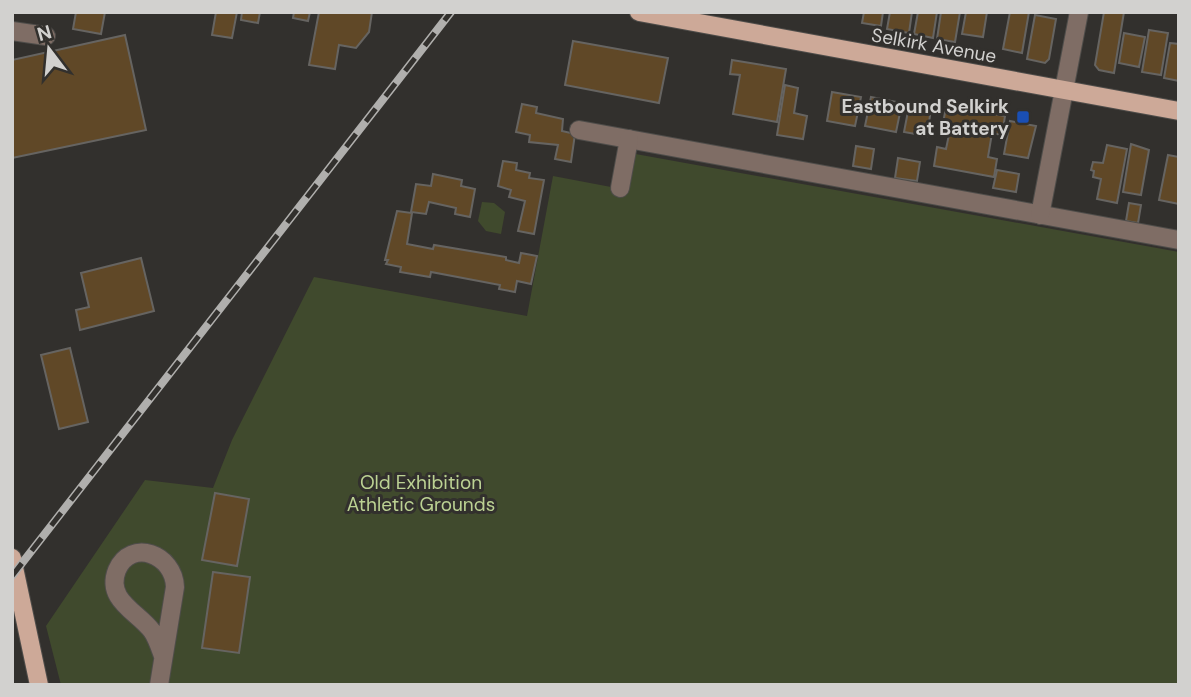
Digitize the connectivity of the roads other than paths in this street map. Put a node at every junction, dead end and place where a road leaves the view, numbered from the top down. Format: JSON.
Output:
{"nodes":[{"id":1,"x":639,"y":12,"type":"edge"},
{"id":2,"x":1079,"y":12,"type":"edge"},
{"id":3,"x":12,"y":31,"type":"edge"},
{"id":4,"x":46,"y":36,"type":"dead end"},
{"id":5,"x":1065,"y":90,"type":"junction"},
{"id":6,"x":1179,"y":111,"type":"edge"},
{"id":7,"x":579,"y":130,"type":"dead end"},
{"id":8,"x":629,"y":139,"type":"junction"},
{"id":9,"x":620,"y":188,"type":"dead end"},
{"id":10,"x":1040,"y":215,"type":"junction"},
{"id":11,"x":1179,"y":240,"type":"edge"},
{"id":12,"x":12,"y":558,"type":"edge"},
{"id":13,"x":163,"y":656,"type":"junction"},
{"id":14,"x":39,"y":685,"type":"edge"},
{"id":15,"x":159,"y":685,"type":"edge"}],
"edges":[{"from":1,"to":5,"type":"main road","name":"Selkirk Avenue"},
{"from":2,"to":5,"type":"street"},
{"from":3,"to":4,"type":"street"},
{"from":5,"to":6,"type":"main road","name":"Selkirk Avenue"},
{"from":5,"to":10,"type":"street"},
{"from":7,"to":8,"type":"street"},
{"from":8,"to":9,"type":"street"},
{"from":8,"to":10,"type":"street"},
{"from":10,"to":11,"type":"street"},
{"from":12,"to":14,"type":"main road"},
{"from":13,"to":13,"type":"street"},
{"from":13,"to":15,"type":"street"}]}
